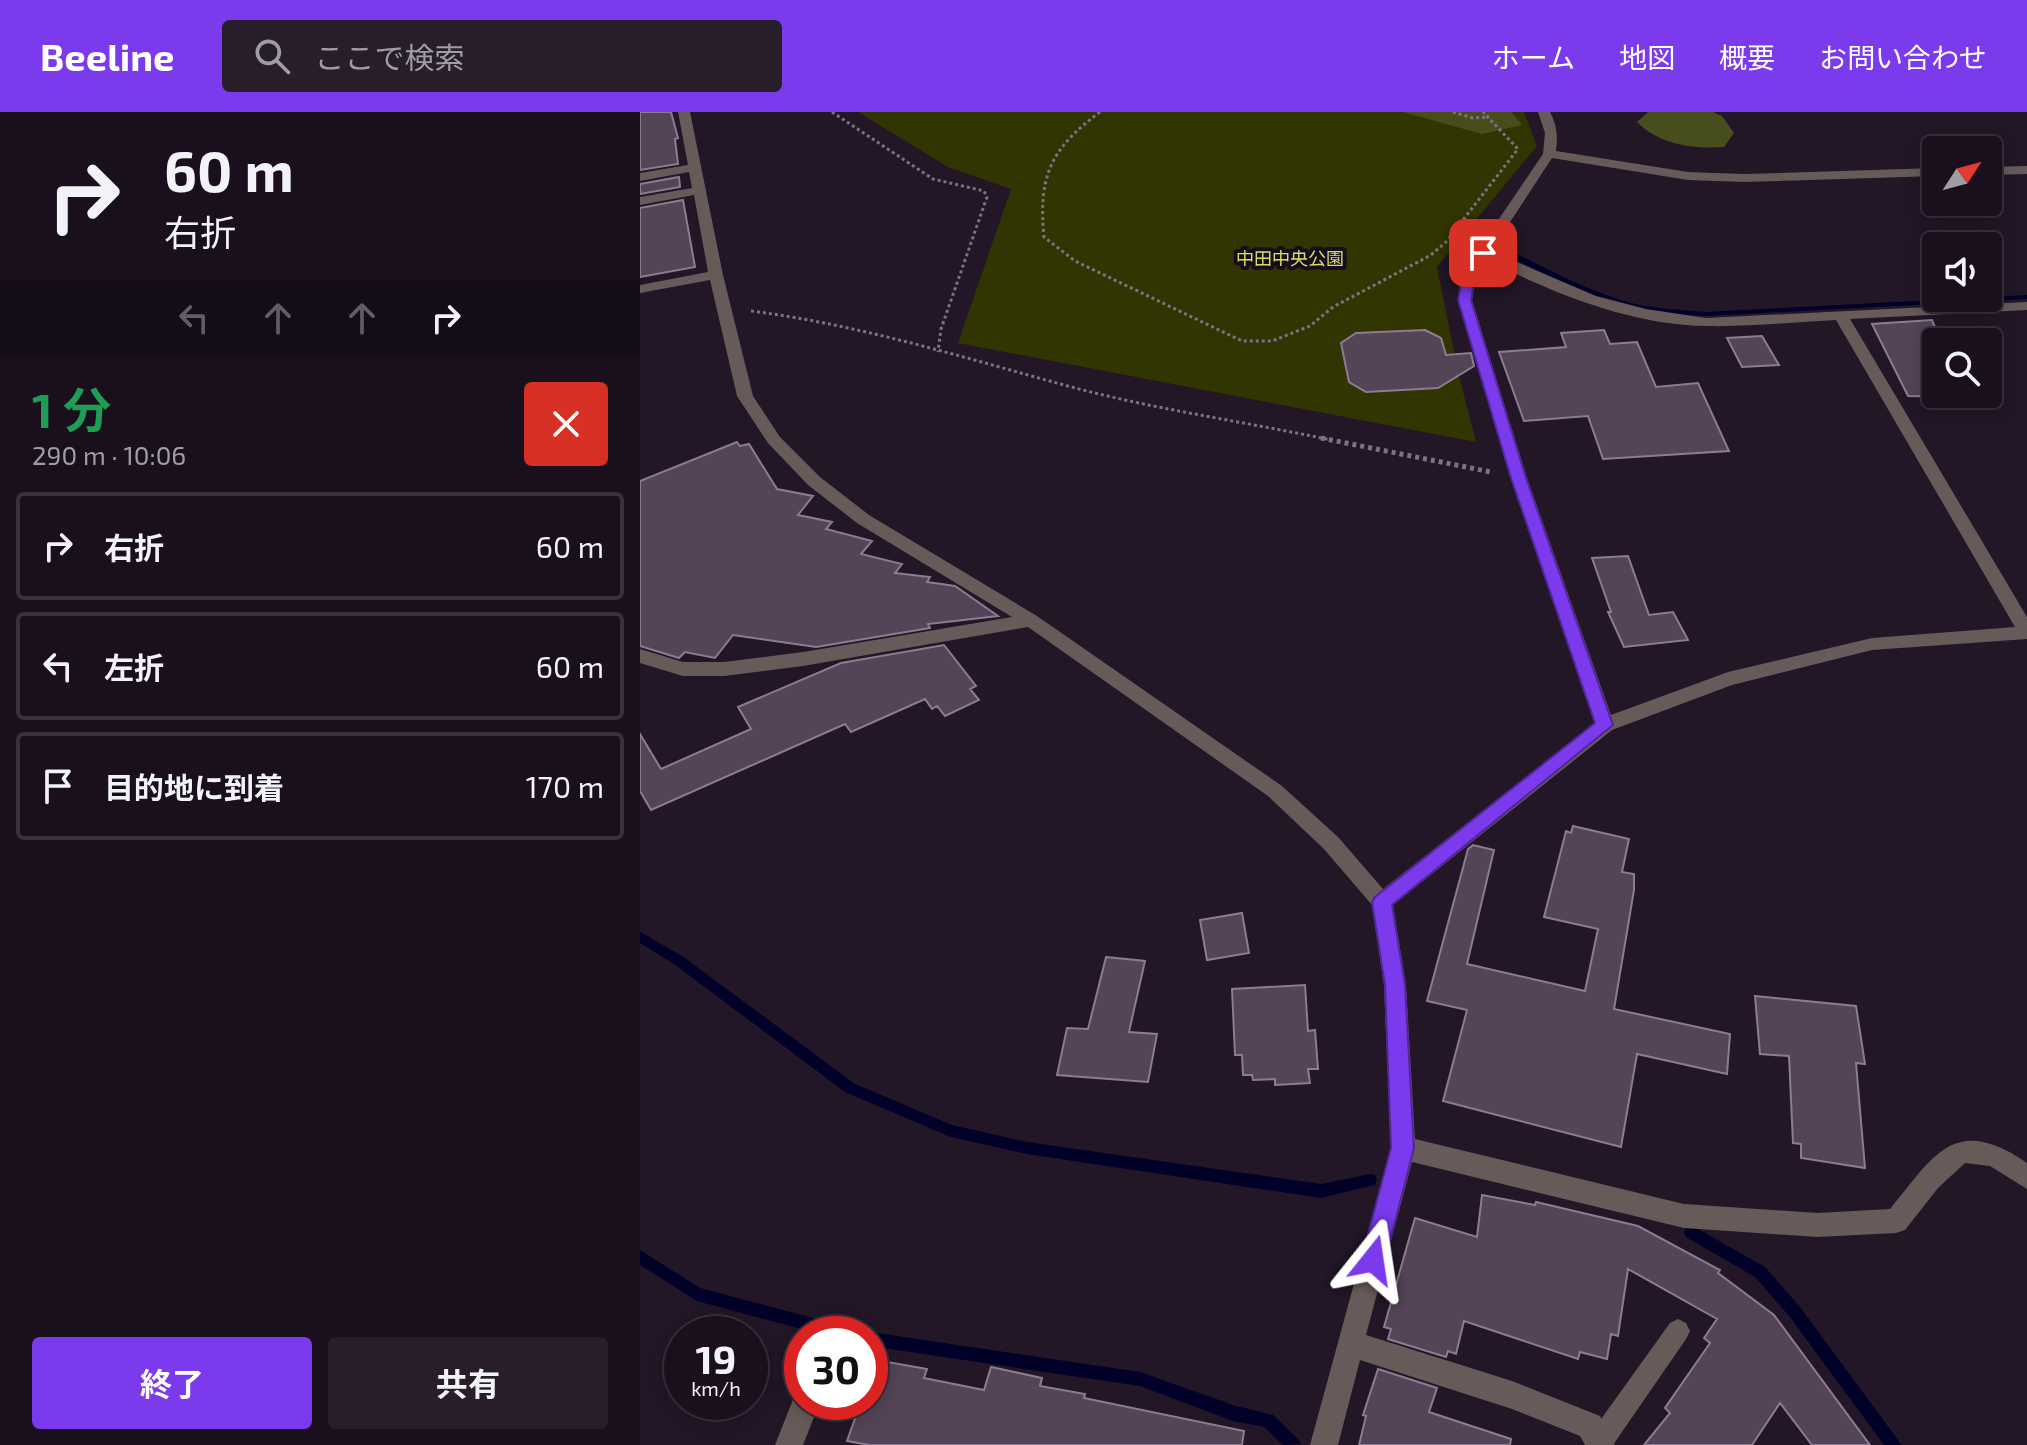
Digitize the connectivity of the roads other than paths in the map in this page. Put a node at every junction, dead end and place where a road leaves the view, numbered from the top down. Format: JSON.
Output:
{"nodes":[{"id":1,"x":684,"y":112,"type":"edge"},
{"id":2,"x":1544,"y":112,"type":"edge"},
{"id":3,"x":1549,"y":154,"type":"junction"},
{"id":4,"x":696,"y":167,"type":"junction"},
{"id":5,"x":2027,"y":170,"type":"edge"},
{"id":6,"x":2002,"y":171,"type":"edge"},
{"id":7,"x":1922,"y":172,"type":"edge"},
{"id":8,"x":640,"y":177,"type":"edge"},
{"id":9,"x":700,"y":190,"type":"junction"},
{"id":10,"x":640,"y":201,"type":"edge"},
{"id":11,"x":1483,"y":253,"type":"junction"},
{"id":12,"x":716,"y":275,"type":"junction"},
{"id":13,"x":640,"y":289,"type":"edge"},
{"id":14,"x":2027,"y":306,"type":"edge"},
{"id":15,"x":1840,"y":315,"type":"junction"},
{"id":16,"x":1031,"y":620,"type":"junction"},
{"id":17,"x":2027,"y":633,"type":"edge"},
{"id":18,"x":640,"y":656,"type":"edge"},
{"id":19,"x":1605,"y":725,"type":"junction"},
{"id":20,"x":1382,"y":902,"type":"junction"},
{"id":21,"x":1403,"y":1148,"type":"junction"},
{"id":22,"x":2027,"y":1177,"type":"edge"},
{"id":23,"x":1678,"y":1331,"type":"dead end"},
{"id":24,"x":1351,"y":1344,"type":"junction"},
{"id":25,"x":799,"y":1420,"type":"edge"},
{"id":26,"x":1600,"y":1444,"type":"edge"},
{"id":27,"x":789,"y":1445,"type":"edge"},
{"id":28,"x":1324,"y":1445,"type":"edge"}],
"edges":[{"from":1,"to":4,"type":"street"},
{"from":2,"to":3,"type":"street"},
{"from":3,"to":7,"type":"street"},
{"from":3,"to":11,"type":"street"},
{"from":4,"to":8,"type":"street"},
{"from":4,"to":9,"type":"street"},
{"from":5,"to":6,"type":"street"},
{"from":9,"to":10,"type":"street"},
{"from":9,"to":12,"type":"street"},
{"from":11,"to":15,"type":"street"},
{"from":11,"to":19,"type":"street"},
{"from":12,"to":13,"type":"street"},
{"from":12,"to":16,"type":"street"},
{"from":14,"to":15,"type":"street"},
{"from":15,"to":17,"type":"street"},
{"from":16,"to":18,"type":"street"},
{"from":16,"to":20,"type":"street"},
{"from":17,"to":19,"type":"street"},
{"from":19,"to":20,"type":"street"},
{"from":20,"to":21,"type":"street"},
{"from":21,"to":22,"type":"street"},
{"from":21,"to":24,"type":"street"},
{"from":23,"to":26,"type":"lane"},
{"from":24,"to":26,"type":"street"},
{"from":24,"to":28,"type":"street"},
{"from":25,"to":27,"type":"street"}]}
